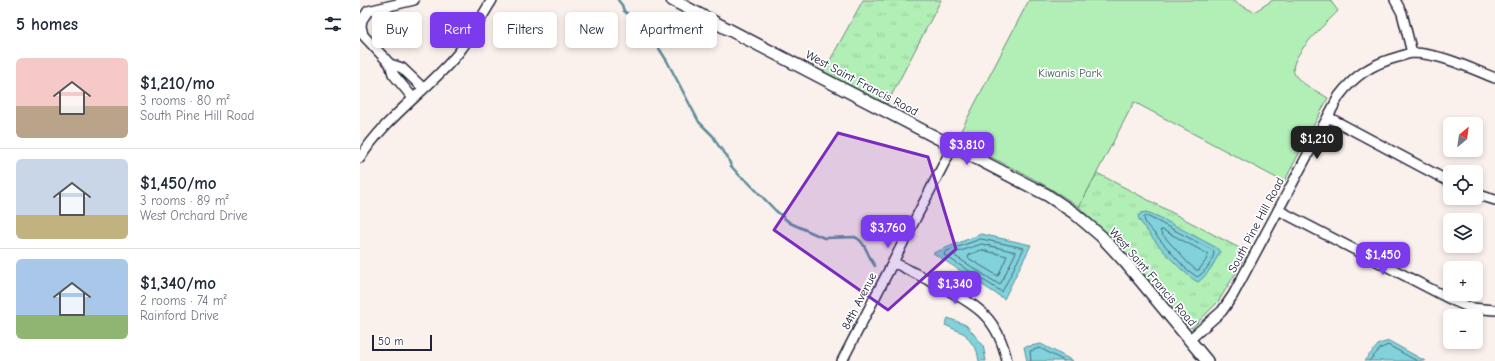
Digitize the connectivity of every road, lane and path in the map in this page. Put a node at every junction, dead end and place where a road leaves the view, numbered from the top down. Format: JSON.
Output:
{"nodes":[{"id":1,"x":414,"y":0,"type":"edge"},
{"id":2,"x":491,"y":0,"type":"edge"},
{"id":3,"x":672,"y":0,"type":"edge"},
{"id":4,"x":1395,"y":0,"type":"edge"},
{"id":5,"x":1412,"y":53,"type":"junction"},
{"id":6,"x":390,"y":64,"type":"junction"},
{"id":7,"x":1495,"y":78,"type":"edge"},
{"id":8,"x":423,"y":88,"type":"junction"},
{"id":9,"x":413,"y":98,"type":"junction"},
{"id":10,"x":1328,"y":117,"type":"junction"},
{"id":11,"x":953,"y":146,"type":"junction"},
{"id":12,"x":360,"y":158,"type":"edge"},
{"id":13,"x":1443,"y":178,"type":"edge"},
{"id":14,"x":1483,"y":196,"type":"edge"},
{"id":15,"x":1495,"y":200,"type":"edge"},
{"id":16,"x":1278,"y":210,"type":"junction"},
{"id":17,"x":893,"y":262,"type":"junction"},
{"id":18,"x":1495,"y":310,"type":"edge"},
{"id":19,"x":1189,"y":340,"type":"junction"},
{"id":20,"x":842,"y":361,"type":"edge"},
{"id":21,"x":1007,"y":361,"type":"edge"},
{"id":22,"x":1207,"y":361,"type":"edge"}],
"edges":[{"from":1,"to":6,"type":"street"},
{"from":2,"to":8,"type":"street"},
{"from":3,"to":11,"type":"street","name":"West Saint Francis Road"},
{"from":4,"to":5,"type":"street"},
{"from":5,"to":7,"type":"street","name":"South Pine Hill Road"},
{"from":5,"to":10,"type":"street","name":"South Pine Hill Road"},
{"from":6,"to":8,"type":"street"},
{"from":6,"to":9,"type":"street"},
{"from":8,"to":9,"type":"street"},
{"from":9,"to":12,"type":"street"},
{"from":10,"to":13,"type":"street"},
{"from":10,"to":16,"type":"street","name":"South Pine Hill Road"},
{"from":11,"to":17,"type":"street","name":"84th Avenue"},
{"from":11,"to":19,"type":"street","name":"West Saint Francis Road"},
{"from":14,"to":15,"type":"street"},
{"from":16,"to":18,"type":"street"},
{"from":16,"to":19,"type":"street","name":"South Pine Hill Road"},
{"from":17,"to":20,"type":"street","name":"84th Avenue"},
{"from":17,"to":21,"type":"street"},
{"from":19,"to":22,"type":"street","name":"West Saint Francis Road"}]}
